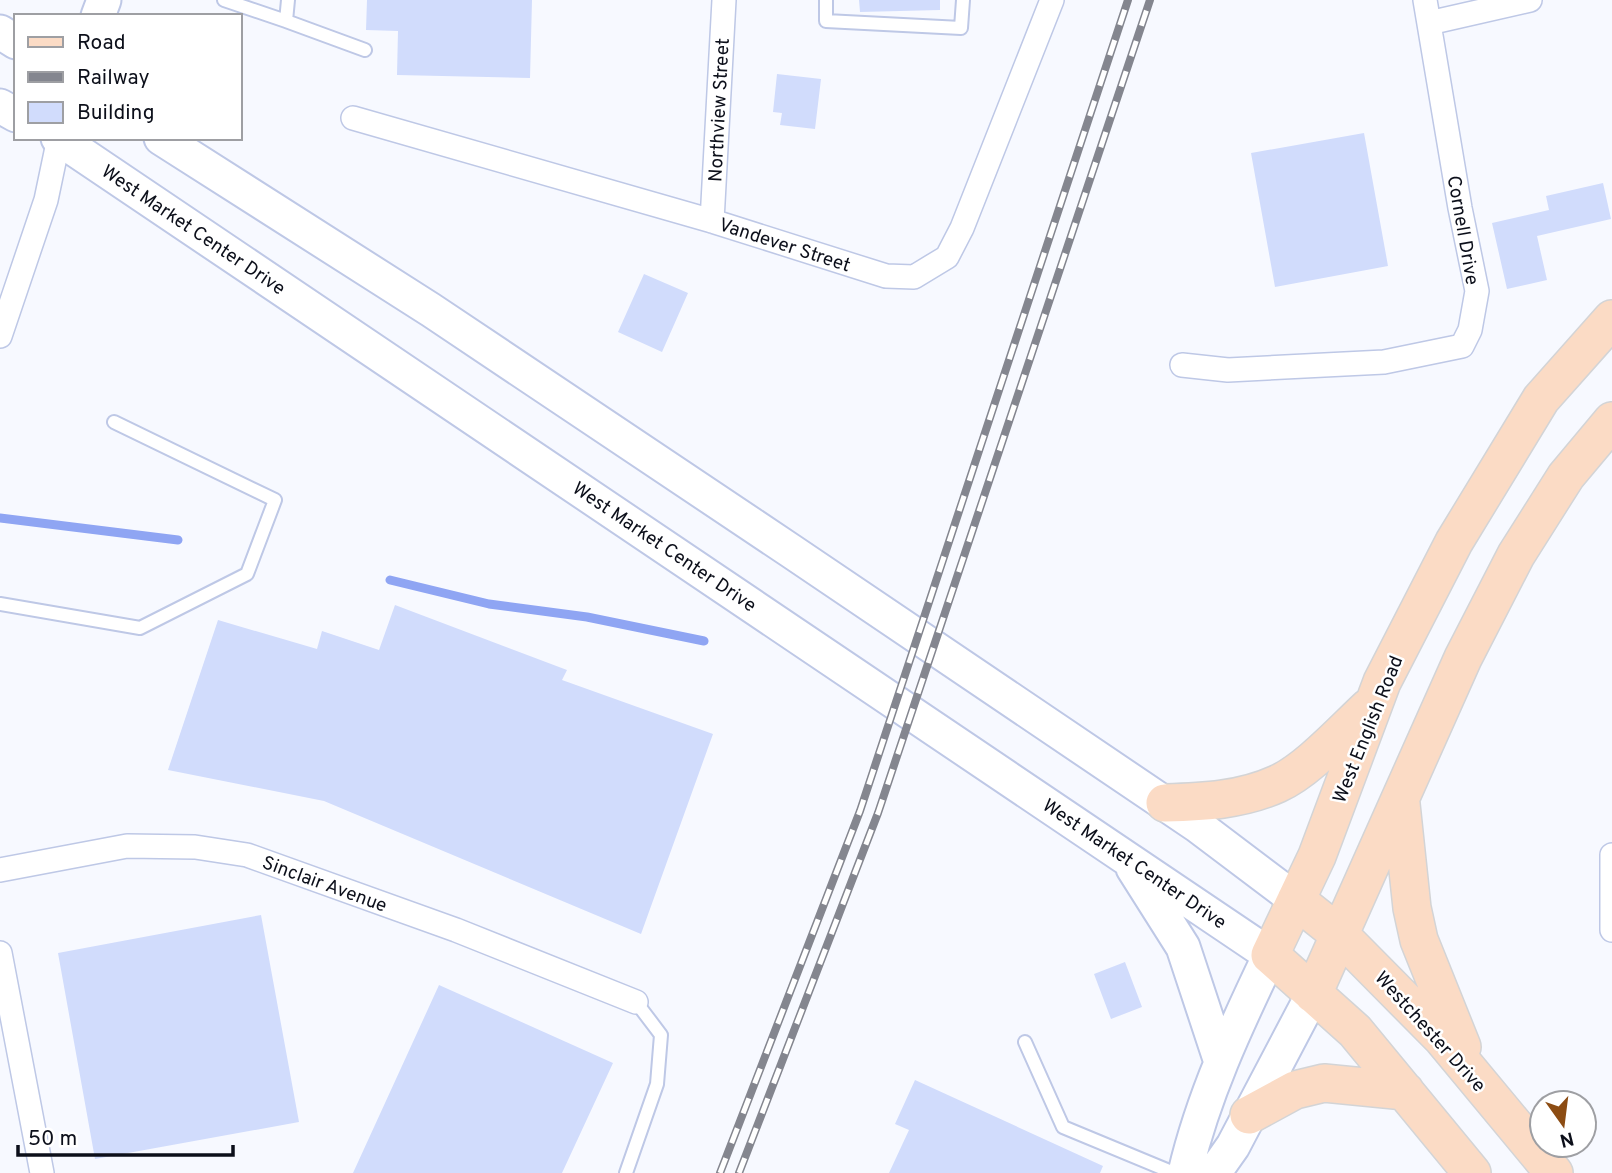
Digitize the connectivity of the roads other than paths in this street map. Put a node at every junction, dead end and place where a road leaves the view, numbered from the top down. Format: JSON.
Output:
{"nodes":[{"id":1,"x":224,"y":0,"type":"edge"},
{"id":2,"x":288,"y":0,"type":"edge"},
{"id":3,"x":724,"y":0,"type":"edge"},
{"id":4,"x":826,"y":0,"type":"edge"},
{"id":5,"x":963,"y":0,"type":"edge"},
{"id":6,"x":1052,"y":0,"type":"edge"},
{"id":7,"x":1530,"y":0,"type":"edge"},
{"id":8,"x":1427,"y":11,"type":"edge"},
{"id":9,"x":286,"y":21,"type":"junction"},
{"id":10,"x":365,"y":50,"type":"dead end"},
{"id":11,"x":353,"y":118,"type":"dead end"},
{"id":12,"x":59,"y":140,"type":"edge"},
{"id":13,"x":62,"y":140,"type":"edge"},
{"id":14,"x":164,"y":140,"type":"edge"},
{"id":15,"x":712,"y":221,"type":"junction"},
{"id":16,"x":1612,"y":319,"type":"edge"},
{"id":17,"x":0,"y":336,"type":"edge"},
{"id":18,"x":1182,"y":365,"type":"dead end"},
{"id":19,"x":1612,"y":421,"type":"edge"},
{"id":20,"x":114,"y":422,"type":"dead end"},
{"id":21,"x":0,"y":604,"type":"edge"},
{"id":22,"x":1375,"y":701,"type":"junction"},
{"id":23,"x":1401,"y":801,"type":"junction"},
{"id":24,"x":1165,"y":803,"type":"junction"},
{"id":25,"x":1612,"y":855,"type":"edge"},
{"id":26,"x":1126,"y":857,"type":"junction"},
{"id":27,"x":0,"y":870,"type":"edge"},
{"id":28,"x":1296,"y":900,"type":"junction"},
{"id":29,"x":1612,"y":930,"type":"edge"},
{"id":30,"x":1340,"y":935,"type":"junction"},
{"id":31,"x":0,"y":953,"type":"edge"},
{"id":32,"x":1270,"y":955,"type":"junction"},
{"id":33,"x":1313,"y":994,"type":"junction"},
{"id":34,"x":636,"y":1002,"type":"joint"},
{"id":35,"x":1025,"y":1042,"type":"dead end"},
{"id":36,"x":1221,"y":1062,"type":"junction"},
{"id":37,"x":1475,"y":1077,"type":"junction"},
{"id":38,"x":1405,"y":1091,"type":"junction"},
{"id":39,"x":1250,"y":1115,"type":"junction"},
{"id":40,"x":42,"y":1173,"type":"edge"},
{"id":41,"x":626,"y":1173,"type":"edge"},
{"id":42,"x":1174,"y":1173,"type":"edge"},
{"id":43,"x":1185,"y":1173,"type":"edge"},
{"id":44,"x":1214,"y":1173,"type":"edge"},
{"id":45,"x":1472,"y":1173,"type":"edge"},
{"id":46,"x":1554,"y":1173,"type":"edge"}],
"edges":[{"from":1,"to":9,"type":"lane"},
{"from":2,"to":9,"type":"lane"},
{"from":3,"to":15,"type":"street","name":"Northview Street"},
{"from":4,"to":5,"type":"lane"},
{"from":6,"to":15,"type":"street","name":"Vandever Street"},
{"from":7,"to":8,"type":"street"},
{"from":8,"to":18,"type":"street","name":"Cornell Drive"},
{"from":9,"to":10,"type":"lane"},
{"from":11,"to":15,"type":"street","name":"Vandever Street"},
{"from":12,"to":17,"type":"street"},
{"from":13,"to":26,"type":"main road","name":"West Market Center Drive"},
{"from":14,"to":24,"type":"main road"},
{"from":16,"to":22,"type":"main road","name":"West English Road"},
{"from":19,"to":23,"type":"main road"},
{"from":20,"to":21,"type":"lane"},
{"from":22,"to":24,"type":"main road"},
{"from":22,"to":28,"type":"main road","name":"West English Road"},
{"from":23,"to":30,"type":"main road"},
{"from":23,"to":37,"type":"main road"},
{"from":24,"to":28,"type":"main road"},
{"from":25,"to":29,"type":"street"},
{"from":26,"to":32,"type":"main road","name":"West Market Center Drive"},
{"from":26,"to":36,"type":"main road"},
{"from":27,"to":34,"type":"street","name":"Sinclair Avenue"},
{"from":28,"to":30,"type":"main road","name":"Westchester Drive"},
{"from":28,"to":32,"type":"main road","name":"West English Road"},
{"from":30,"to":33,"type":"main road"},
{"from":30,"to":37,"type":"main road","name":"Westchester Drive"},
{"from":31,"to":40,"type":"street"},
{"from":32,"to":33,"type":"main road"},
{"from":32,"to":36,"type":"main road","name":"West English Road"},
{"from":33,"to":38,"type":"main road"},
{"from":33,"to":39,"type":"main road"},
{"from":34,"to":41,"type":"lane"},
{"from":35,"to":42,"type":"lane"},
{"from":36,"to":43,"type":"main road","name":"West English Road"},
{"from":37,"to":46,"type":"main road","name":"Westchester Drive"},
{"from":38,"to":39,"type":"main road"},
{"from":38,"to":45,"type":"main road"},
{"from":39,"to":44,"type":"main road"}]}
